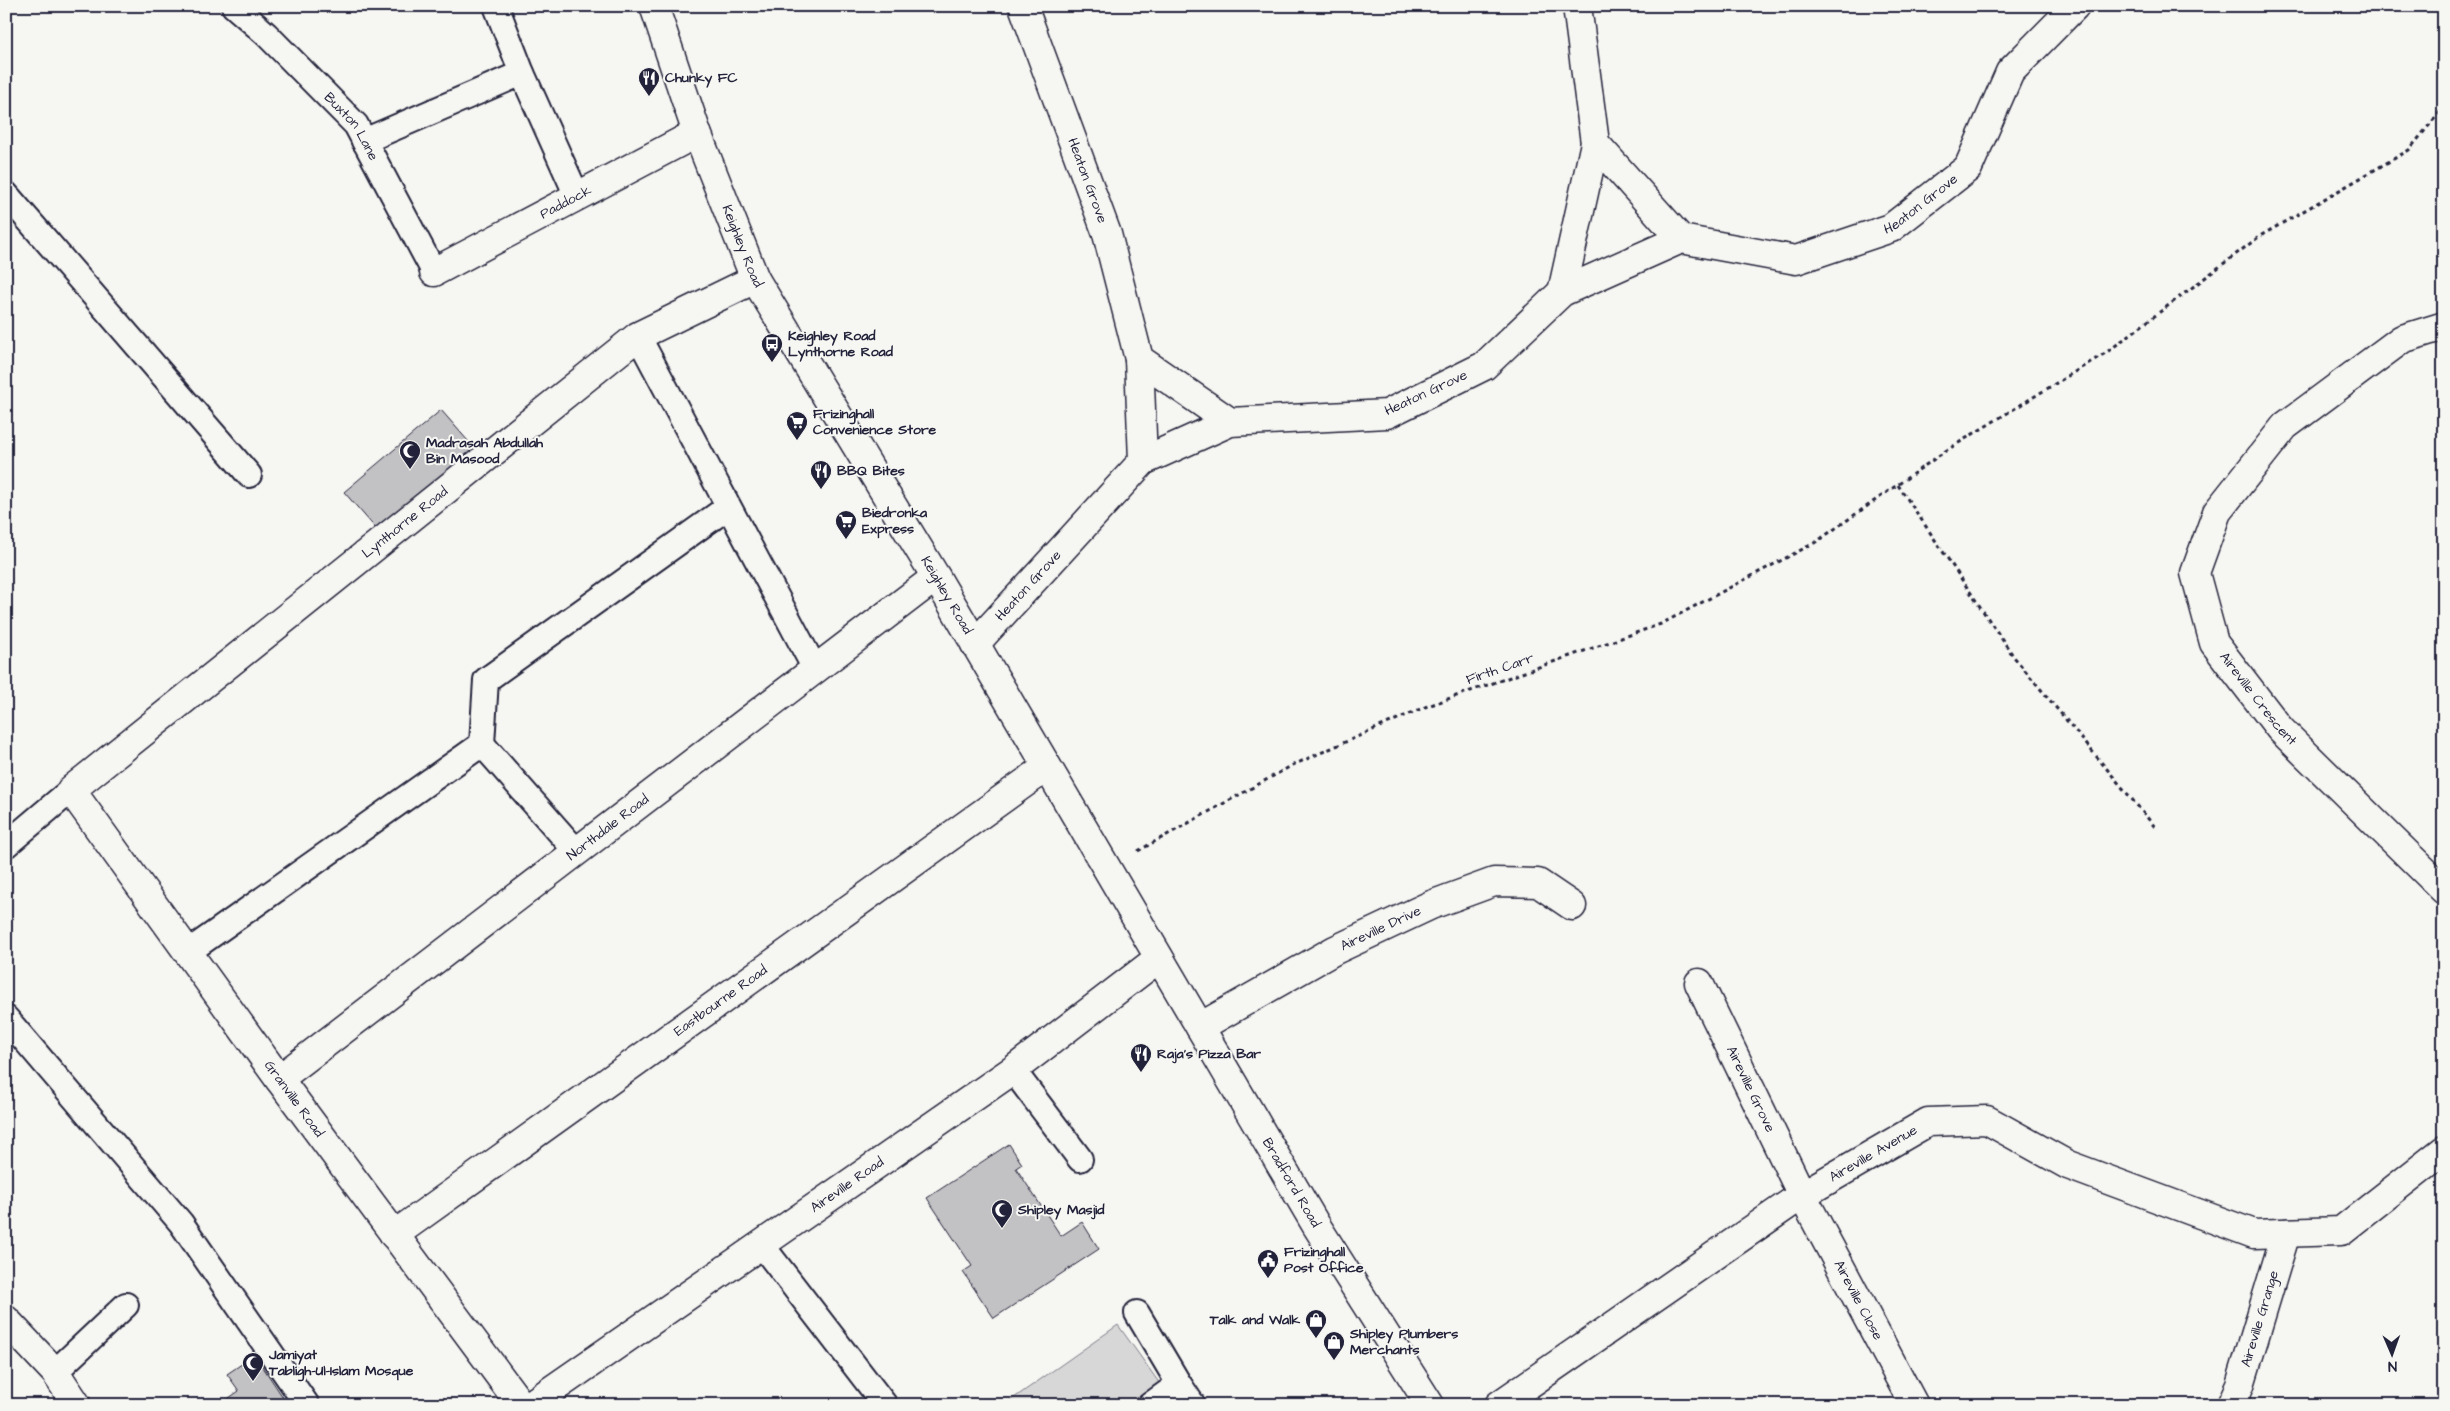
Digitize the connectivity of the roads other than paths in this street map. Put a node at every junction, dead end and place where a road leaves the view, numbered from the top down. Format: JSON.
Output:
{"nodes":[{"id":1,"x":234,"y":6,"type":"edge"},
{"id":2,"x":496,"y":6,"type":"edge"},
{"id":3,"x":654,"y":6,"type":"edge"},
{"id":4,"x":1022,"y":6,"type":"edge"},
{"id":5,"x":1577,"y":6,"type":"edge"},
{"id":6,"x":2074,"y":6,"type":"edge"},
{"id":7,"x":522,"y":73,"type":"junction"},
{"id":8,"x":697,"y":133,"type":"junction"},
{"id":9,"x":364,"y":141,"type":"junction"},
{"id":10,"x":1595,"y":143,"type":"junction"},
{"id":11,"x":6,"y":194,"type":"edge"},
{"id":12,"x":577,"y":196,"type":"junction"},
{"id":13,"x":1681,"y":239,"type":"junction"},
{"id":14,"x":434,"y":272,"type":"joint"},
{"id":15,"x":755,"y":279,"type":"junction"},
{"id":16,"x":1562,"y":292,"type":"junction"},
{"id":17,"x":2444,"y":326,"type":"edge"},
{"id":18,"x":638,"y":336,"type":"junction"},
{"id":19,"x":1139,"y":359,"type":"junction"},
{"id":20,"x":1230,"y":422,"type":"junction"},
{"id":21,"x":1143,"y":461,"type":"junction"},
{"id":22,"x":249,"y":474,"type":"dead end"},
{"id":23,"x":728,"y":507,"type":"junction"},
{"id":24,"x":936,"y":577,"type":"junction"},
{"id":25,"x":975,"y":644,"type":"junction"},
{"id":26,"x":815,"y":670,"type":"junction"},
{"id":27,"x":482,"y":744,"type":"junction"},
{"id":28,"x":1047,"y":767,"type":"junction"},
{"id":29,"x":71,"y":790,"type":"junction"},
{"id":30,"x":6,"y":846,"type":"edge"},
{"id":31,"x":577,"y":852,"type":"junction"},
{"id":32,"x":2444,"y":890,"type":"edge"},
{"id":33,"x":1572,"y":906,"type":"dead end"},
{"id":34,"x":188,"y":952,"type":"junction"},
{"id":35,"x":1160,"y":958,"type":"junction"},
{"id":36,"x":1700,"y":983,"type":"dead end"},
{"id":37,"x":6,"y":1018,"type":"edge"},
{"id":38,"x":1200,"y":1027,"type":"junction"},
{"id":39,"x":1013,"y":1070,"type":"junction"},
{"id":40,"x":279,"y":1079,"type":"junction"},
{"id":41,"x":2444,"y":1150,"type":"edge"},
{"id":42,"x":1080,"y":1159,"type":"dead end"},
{"id":43,"x":1802,"y":1194,"type":"junction"},
{"id":44,"x":2286,"y":1232,"type":"junction"},
{"id":45,"x":394,"y":1235,"type":"junction"},
{"id":46,"x":761,"y":1244,"type":"junction"},
{"id":47,"x":126,"y":1305,"type":"dead end"},
{"id":48,"x":1137,"y":1313,"type":"dead end"},
{"id":49,"x":6,"y":1320,"type":"edge"},
{"id":50,"x":55,"y":1372,"type":"junction"},
{"id":51,"x":1179,"y":1384,"type":"junction"},
{"id":52,"x":77,"y":1405,"type":"edge"},
{"id":53,"x":307,"y":1405,"type":"edge"},
{"id":54,"x":520,"y":1405,"type":"edge"},
{"id":55,"x":530,"y":1405,"type":"edge"},
{"id":56,"x":885,"y":1405,"type":"edge"},
{"id":57,"x":1150,"y":1405,"type":"edge"},
{"id":58,"x":1192,"y":1405,"type":"edge"},
{"id":59,"x":1430,"y":1405,"type":"edge"},
{"id":60,"x":1499,"y":1405,"type":"edge"},
{"id":61,"x":1914,"y":1405,"type":"edge"},
{"id":62,"x":2231,"y":1405,"type":"edge"}],
"edges":[{"from":1,"to":9,"type":"lane","name":"Buxton Lane"},
{"from":2,"to":7,"type":"lane"},
{"from":3,"to":8,"type":"main road","name":"Keighley Road"},
{"from":4,"to":19,"type":"main road","name":"Heaton Grove"},
{"from":5,"to":10,"type":"main road"},
{"from":6,"to":13,"type":"main road","name":"Heaton Grove"},
{"from":7,"to":9,"type":"lane"},
{"from":7,"to":12,"type":"lane"},
{"from":8,"to":12,"type":"main road","name":"Paddock"},
{"from":8,"to":15,"type":"main road","name":"Keighley Road"},
{"from":9,"to":14,"type":"lane","name":"Buxton Lane"},
{"from":10,"to":13,"type":"main road"},
{"from":10,"to":16,"type":"main road"},
{"from":11,"to":22,"type":"lane"},
{"from":12,"to":14,"type":"main road","name":"Paddock"},
{"from":13,"to":16,"type":"main road","name":"Heaton Grove"},
{"from":15,"to":18,"type":"main road","name":"Lynthorne Road"},
{"from":15,"to":24,"type":"main road","name":"Keighley Road"},
{"from":16,"to":20,"type":"main road","name":"Heaton Grove"},
{"from":17,"to":32,"type":"main road","name":"Aireville Crescent"},
{"from":18,"to":23,"type":"lane"},
{"from":18,"to":29,"type":"main road","name":"Lynthorne Road"},
{"from":19,"to":20,"type":"main road"},
{"from":19,"to":21,"type":"main road","name":"Heaton Grove"},
{"from":20,"to":21,"type":"main road","name":"Heaton Grove"},
{"from":21,"to":25,"type":"main road","name":"Heaton Grove"},
{"from":23,"to":26,"type":"lane"},
{"from":23,"to":27,"type":"lane"},
{"from":24,"to":25,"type":"main road","name":"Keighley Road"},
{"from":24,"to":26,"type":"main road","name":"Northdale Road"},
{"from":25,"to":28,"type":"main road","name":"Keighley Road"},
{"from":26,"to":31,"type":"main road","name":"Northdale Road"},
{"from":27,"to":31,"type":"lane"},
{"from":27,"to":34,"type":"lane"},
{"from":28,"to":35,"type":"main road","name":"Keighley Road"},
{"from":28,"to":45,"type":"main road","name":"Eastbourne Road"},
{"from":29,"to":30,"type":"lane"},
{"from":29,"to":34,"type":"main road","name":"Granville Road"},
{"from":31,"to":40,"type":"main road","name":"Northdale Road"},
{"from":33,"to":38,"type":"main road","name":"Aireville Drive"},
{"from":34,"to":40,"type":"main road","name":"Granville Road"},
{"from":35,"to":38,"type":"main road","name":"Bradford Road"},
{"from":35,"to":39,"type":"main road","name":"Aireville Road"},
{"from":36,"to":43,"type":"main road","name":"Aireville Grove"},
{"from":37,"to":53,"type":"lane"},
{"from":38,"to":59,"type":"main road","name":"Bradford Road"},
{"from":39,"to":42,"type":"lane"},
{"from":39,"to":46,"type":"main road","name":"Aireville Road"},
{"from":40,"to":45,"type":"main road","name":"Granville Road"},
{"from":41,"to":44,"type":"main road","name":"Aireville Avenue"},
{"from":43,"to":44,"type":"main road","name":"Aireville Avenue"},
{"from":43,"to":60,"type":"main road","name":"Aireville Avenue"},
{"from":43,"to":61,"type":"main road","name":"Aireville Close"},
{"from":44,"to":62,"type":"main road","name":"Aireville Grange"},
{"from":45,"to":54,"type":"main road","name":"Granville Road"},
{"from":46,"to":55,"type":"main road","name":"Aireville Road"},
{"from":46,"to":56,"type":"lane"},
{"from":47,"to":50,"type":"lane"},
{"from":48,"to":51,"type":"lane"},
{"from":49,"to":50,"type":"main road"},
{"from":50,"to":52,"type":"main road"},
{"from":51,"to":57,"type":"lane"},
{"from":51,"to":58,"type":"lane"}]}
